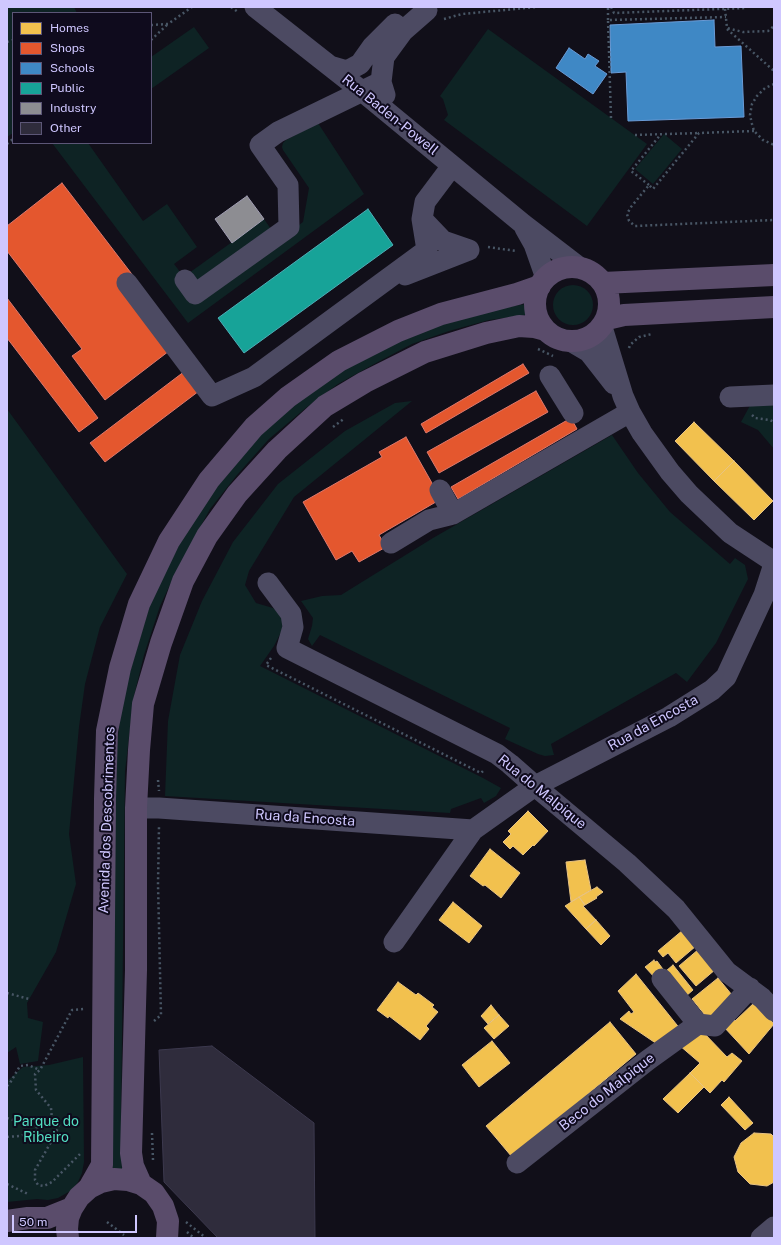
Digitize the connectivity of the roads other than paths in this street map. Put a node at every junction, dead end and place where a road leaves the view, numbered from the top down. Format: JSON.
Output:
{"nodes":[{"id":1,"x":255,"y":7,"type":"edge"},
{"id":2,"x":434,"y":13,"type":"edge"},
{"id":3,"x":360,"y":64,"type":"junction"},
{"id":4,"x":330,"y":66,"type":"junction"},
{"id":5,"x":372,"y":87,"type":"junction"},
{"id":6,"x":452,"y":166,"type":"junction"},
{"id":7,"x":422,"y":219,"type":"junction"},
{"id":8,"x":523,"y":224,"type":"junction"},
{"id":9,"x":579,"y":267,"type":"junction"},
{"id":10,"x":774,"y":275,"type":"edge"},
{"id":11,"x":185,"y":280,"type":"dead end"},
{"id":12,"x":543,"y":282,"type":"junction"},
{"id":13,"x":127,"y":283,"type":"dead end"},
{"id":14,"x":603,"y":283,"type":"junction"},
{"id":15,"x":380,"y":284,"type":"junction"},
{"id":16,"x":774,"y":307,"type":"edge"},
{"id":17,"x":604,"y":323,"type":"junction"},
{"id":18,"x":539,"y":338,"type":"junction"},
{"id":19,"x":572,"y":342,"type":"junction"},
{"id":20,"x":554,"y":367,"type":"road end"},
{"id":21,"x":774,"y":395,"type":"edge"},
{"id":22,"x":730,"y":397,"type":"dead end"},
{"id":23,"x":627,"y":404,"type":"junction"},
{"id":24,"x":573,"y":413,"type":"dead end"},
{"id":25,"x":440,"y":490,"type":"dead end"},
{"id":26,"x":453,"y":514,"type":"junction"},
{"id":27,"x":391,"y":543,"type":"dead end"},
{"id":28,"x":774,"y":563,"type":"edge"},
{"id":29,"x":268,"y":583,"type":"dead end"},
{"id":30,"x":535,"y":786,"type":"junction"},
{"id":31,"x":136,"y":808,"type":"junction"},
{"id":32,"x":473,"y":830,"type":"junction"},
{"id":33,"x":394,"y":942,"type":"dead end"},
{"id":34,"x":662,"y":979,"type":"dead end"},
{"id":35,"x":765,"y":996,"type":"edge"},
{"id":36,"x":698,"y":1024,"type":"junction"},
{"id":37,"x":517,"y":1162,"type":"dead end"},
{"id":38,"x":141,"y":1184,"type":"junction"},
{"id":39,"x":89,"y":1188,"type":"junction"},
{"id":40,"x":72,"y":1208,"type":"junction"},
{"id":41,"x":7,"y":1221,"type":"edge"},
{"id":42,"x":774,"y":1227,"type":"edge"},
{"id":43,"x":175,"y":1229,"type":"edge"},
{"id":44,"x":68,"y":1238,"type":"edge"},
{"id":45,"x":761,"y":1238,"type":"edge"}],
"edges":[{"from":1,"to":4,"type":"street","name":"Rua Baden-Powell"},
{"from":2,"to":3,"type":"street"},
{"from":2,"to":5,"type":"street"},
{"from":3,"to":4,"type":"street"},
{"from":3,"to":5,"type":"street"},
{"from":4,"to":5,"type":"street","name":"Rua Baden-Powell"},
{"from":5,"to":6,"type":"street","name":"Rua Baden-Powell"},
{"from":5,"to":11,"type":"street"},
{"from":6,"to":7,"type":"street"},
{"from":6,"to":8,"type":"street","name":"Rua Baden-Powell"},
{"from":7,"to":15,"type":"street"},
{"from":7,"to":15,"type":"street"},
{"from":8,"to":9,"type":"street","name":"Rua Baden-Powell"},
{"from":8,"to":12,"type":"street","name":"Rua Baden-Powell"},
{"from":9,"to":12,"type":"main road"},
{"from":9,"to":14,"type":"main road"},
{"from":10,"to":14,"type":"main road"},
{"from":12,"to":18,"type":"main road"},
{"from":12,"to":39,"type":"main road","name":"Avenida dos Descobrimentos"},
{"from":13,"to":15,"type":"street"},
{"from":14,"to":17,"type":"main road"},
{"from":16,"to":17,"type":"main road"},
{"from":17,"to":19,"type":"main road"},
{"from":17,"to":23,"type":"street"},
{"from":18,"to":19,"type":"main road"},
{"from":18,"to":31,"type":"main road","name":"Avenida dos Descobrimentos"},
{"from":19,"to":23,"type":"street"},
{"from":20,"to":24,"type":"street"},
{"from":21,"to":22,"type":"street"},
{"from":23,"to":26,"type":"street"},
{"from":23,"to":28,"type":"street"},
{"from":25,"to":26,"type":"street"},
{"from":26,"to":27,"type":"street"},
{"from":28,"to":30,"type":"street","name":"Rua da Encosta"},
{"from":29,"to":30,"type":"street","name":"Rua do Malpique"},
{"from":30,"to":32,"type":"street","name":"Rua da Encosta"},
{"from":30,"to":35,"type":"street","name":"Rua do Malpique"},
{"from":31,"to":32,"type":"street","name":"Rua da Encosta"},
{"from":31,"to":38,"type":"main road","name":"Avenida dos Descobrimentos"},
{"from":32,"to":33,"type":"street","name":"Rua da Encosta"},
{"from":34,"to":36,"type":"street"},
{"from":35,"to":36,"type":"street"},
{"from":36,"to":37,"type":"street","name":"Beco do Malpique"},
{"from":38,"to":39,"type":"main road"},
{"from":38,"to":43,"type":"main road"},
{"from":39,"to":40,"type":"main road"},
{"from":40,"to":41,"type":"main road"},
{"from":40,"to":44,"type":"main road"},
{"from":42,"to":45,"type":"street"}]}
